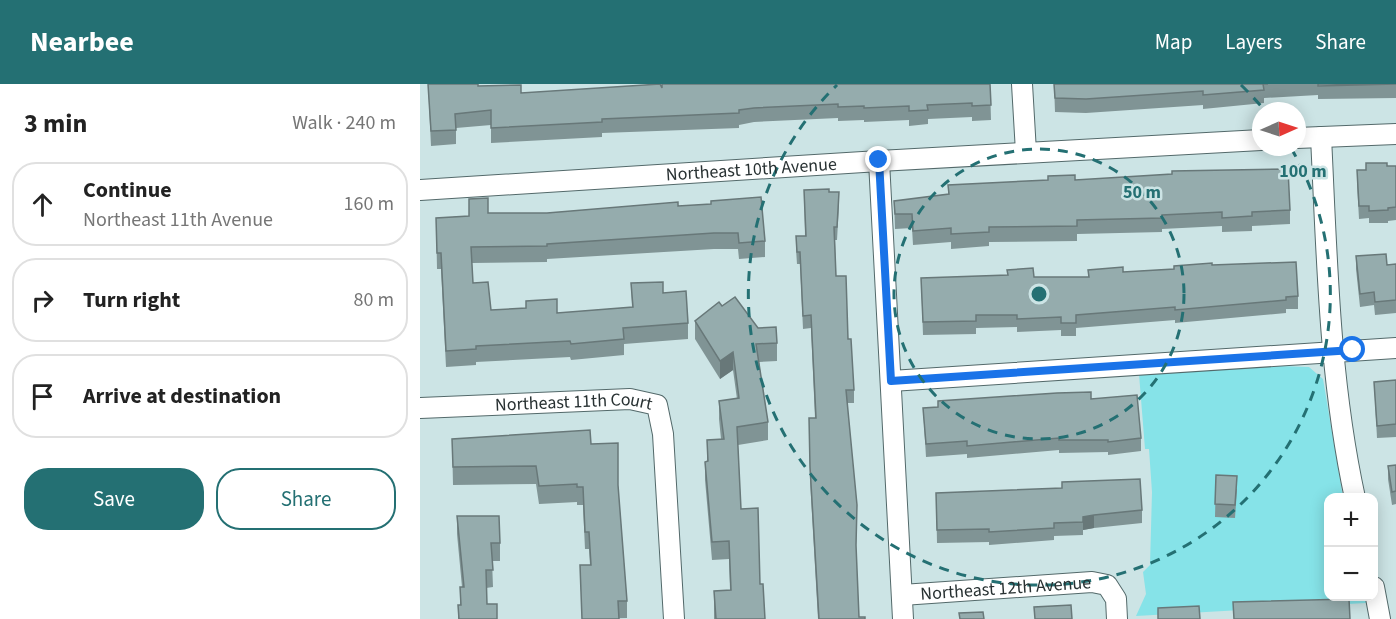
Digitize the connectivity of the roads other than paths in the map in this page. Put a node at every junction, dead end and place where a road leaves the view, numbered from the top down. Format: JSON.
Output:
{"nodes":[{"id":1,"x":1022,"y":84,"type":"edge"},
{"id":2,"x":1396,"y":134,"type":"edge"},
{"id":3,"x":1321,"y":137,"type":"junction"},
{"id":4,"x":1306,"y":138,"type":"edge"},
{"id":5,"x":1252,"y":140,"type":"edge"},
{"id":6,"x":1026,"y":152,"type":"junction"},
{"id":7,"x":879,"y":160,"type":"junction"},
{"id":8,"x":420,"y":190,"type":"edge"},
{"id":9,"x":1396,"y":348,"type":"edge"},
{"id":10,"x":1332,"y":351,"type":"junction"},
{"id":11,"x":891,"y":381,"type":"junction"},
{"id":12,"x":420,"y":408,"type":"edge"},
{"id":13,"x":1354,"y":493,"type":"edge"},
{"id":14,"x":902,"y":595,"type":"junction"},
{"id":15,"x":1377,"y":601,"type":"edge"},
{"id":16,"x":674,"y":619,"type":"edge"},
{"id":17,"x":903,"y":619,"type":"edge"},
{"id":18,"x":1117,"y":619,"type":"edge"},
{"id":19,"x":1380,"y":619,"type":"edge"}],
"edges":[{"from":1,"to":6,"type":"street"},
{"from":2,"to":3,"type":"street"},
{"from":3,"to":4,"type":"street"},
{"from":3,"to":10,"type":"street"},
{"from":5,"to":6,"type":"street","name":"Northeast 10th Avenue"},
{"from":6,"to":7,"type":"street","name":"Northeast 10th Avenue"},
{"from":7,"to":8,"type":"street","name":"Northeast 10th Avenue"},
{"from":7,"to":11,"type":"street"},
{"from":9,"to":10,"type":"street"},
{"from":10,"to":11,"type":"street"},
{"from":10,"to":13,"type":"street"},
{"from":11,"to":14,"type":"street"},
{"from":12,"to":16,"type":"street","name":"Northeast 11th Court"},
{"from":14,"to":17,"type":"street"},
{"from":14,"to":18,"type":"street","name":"Northeast 12th Avenue"},
{"from":15,"to":19,"type":"street"}]}
